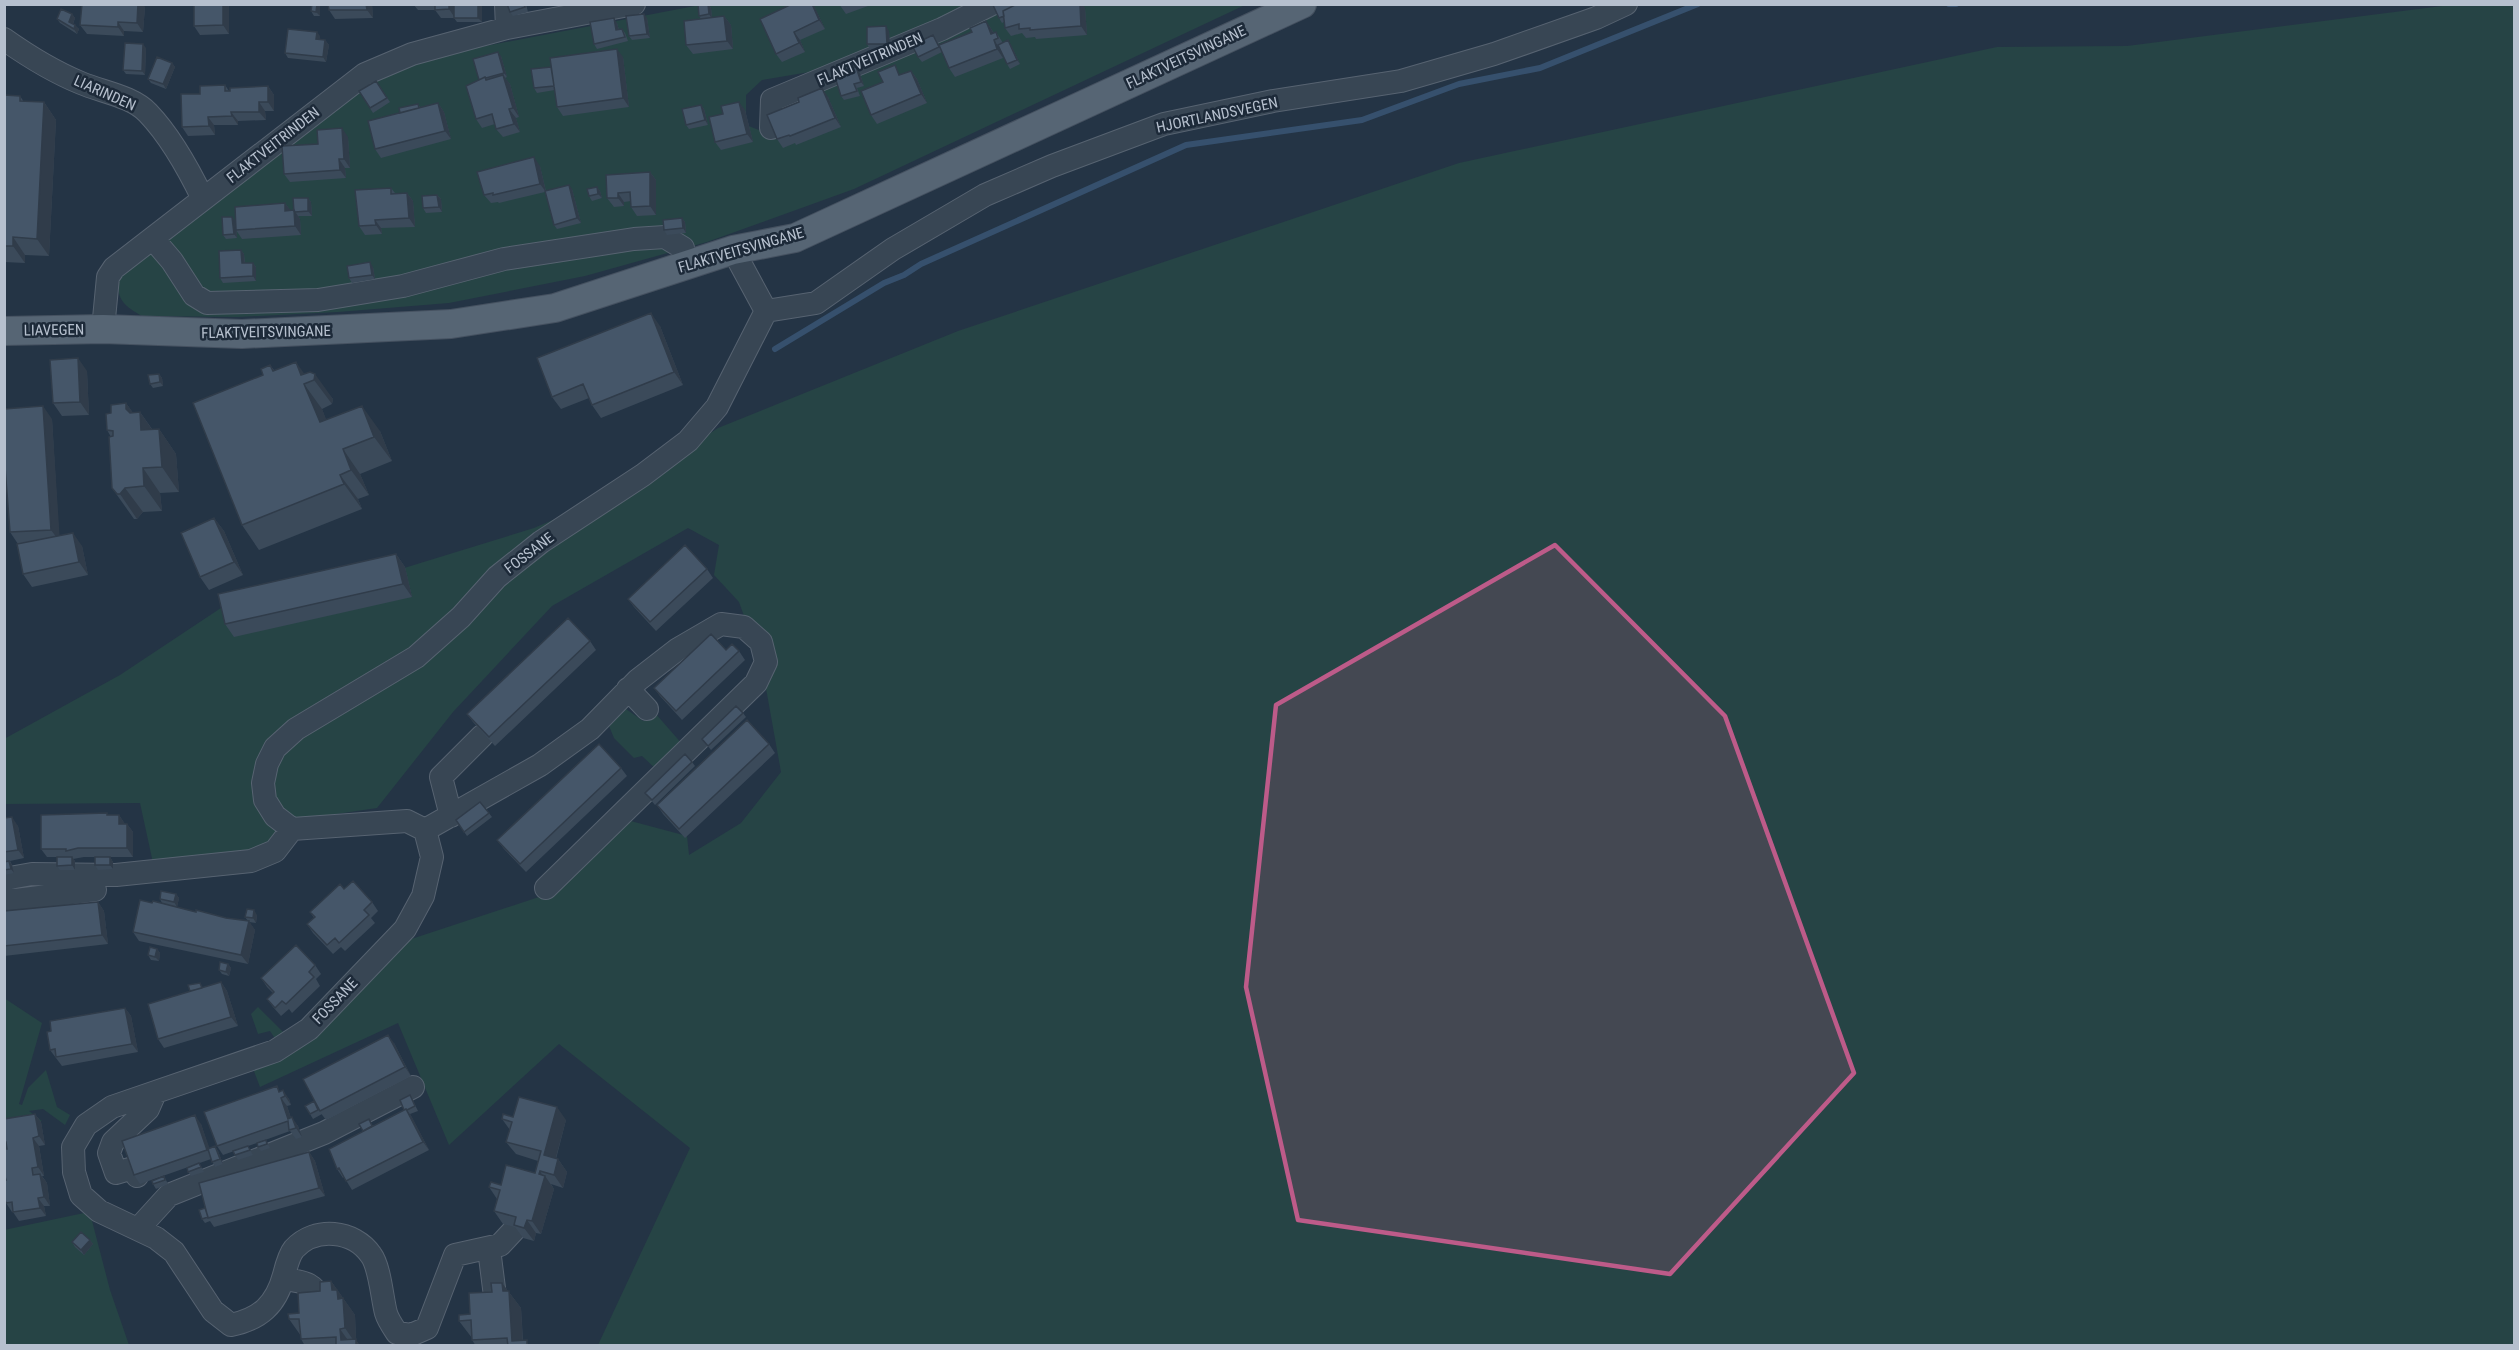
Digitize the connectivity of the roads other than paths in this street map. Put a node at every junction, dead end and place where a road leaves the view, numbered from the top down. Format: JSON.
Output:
{"nodes":[{"id":1,"x":506,"y":4,"type":"edge"},
{"id":2,"x":634,"y":4,"type":"edge"},
{"id":3,"x":992,"y":4,"type":"edge"},
{"id":4,"x":1302,"y":4,"type":"edge"},
{"id":5,"x":1626,"y":4,"type":"edge"},
{"id":6,"x":507,"y":28,"type":"junction"},
{"id":7,"x":4,"y":39,"type":"edge"},
{"id":8,"x":771,"y":128,"type":"edge"},
{"id":9,"x":202,"y":200,"type":"junction"},
{"id":10,"x":154,"y":240,"type":"junction"},
{"id":11,"x":683,"y":248,"type":"dead end"},
{"id":12,"x":733,"y":250,"type":"junction"},
{"id":13,"x":766,"y":311,"type":"junction"},
{"id":14,"x":103,"y":329,"type":"junction"},
{"id":15,"x":4,"y":331,"type":"edge"},
{"id":16,"x":628,"y":689,"type":"junction"},
{"id":17,"x":647,"y":709,"type":"dead end"},
{"id":18,"x":482,"y":736,"type":"edge"},
{"id":19,"x":451,"y":816,"type":"junction"},
{"id":20,"x":292,"y":828,"type":"junction"},
{"id":21,"x":425,"y":830,"type":"junction"},
{"id":22,"x":57,"y":875,"type":"junction"},
{"id":23,"x":4,"y":879,"type":"edge"},
{"id":24,"x":546,"y":888,"type":"dead end"},
{"id":25,"x":95,"y":890,"type":"dead end"},
{"id":26,"x":4,"y":894,"type":"edge"},
{"id":27,"x":4,"y":899,"type":"edge"},
{"id":28,"x":413,"y":1087,"type":"dead end"},
{"id":29,"x":155,"y":1093,"type":"junction"},
{"id":30,"x":137,"y":1176,"type":"edge"},
{"id":31,"x":138,"y":1229,"type":"junction"},
{"id":32,"x":514,"y":1230,"type":"edge"},
{"id":33,"x":489,"y":1249,"type":"junction"},
{"id":34,"x":283,"y":1279,"type":"junction"},
{"id":35,"x":324,"y":1303,"type":"edge"},
{"id":36,"x":496,"y":1304,"type":"edge"}],
"edges":[{"from":1,"to":6,"type":"street"},
{"from":2,"to":6,"type":"street","name":"FLAKTVEITRINDEN"},
{"from":3,"to":8,"type":"street","name":"FLAKTVEITRINDEN"},
{"from":4,"to":12,"type":"main road","name":"FLAKTVEITSVINGANE"},
{"from":5,"to":13,"type":"street","name":"HJORTLANDSVEGEN"},
{"from":6,"to":9,"type":"street","name":"FLAKTVEITRINDEN"},
{"from":7,"to":9,"type":"street","name":"LIARINDEN"},
{"from":9,"to":10,"type":"street","name":"FLAKTVEITRINDEN"},
{"from":10,"to":11,"type":"street","name":"FLAKTVEITSVINGANE"},
{"from":10,"to":14,"type":"street","name":"FLAKTVEITRINDEN"},
{"from":12,"to":13,"type":"street"},
{"from":12,"to":14,"type":"main road","name":"FLAKTVEITSVINGANE"},
{"from":13,"to":20,"type":"street","name":"FOSSANE"},
{"from":14,"to":15,"type":"main road","name":"LIAVEGEN"},
{"from":16,"to":17,"type":"street"},
{"from":16,"to":19,"type":"street"},
{"from":16,"to":24,"type":"street"},
{"from":18,"to":19,"type":"street"},
{"from":19,"to":21,"type":"street"},
{"from":20,"to":21,"type":"street"},
{"from":20,"to":22,"type":"street"},
{"from":21,"to":29,"type":"street","name":"FOSSANE"},
{"from":22,"to":23,"type":"street"},
{"from":22,"to":26,"type":"street"},
{"from":25,"to":27,"type":"street"},
{"from":28,"to":31,"type":"street"},
{"from":29,"to":30,"type":"street"},
{"from":29,"to":31,"type":"street","name":"FOSSANE"},
{"from":31,"to":34,"type":"street","name":"FOSSANE"},
{"from":32,"to":33,"type":"street","name":"FOSSANE"},
{"from":33,"to":34,"type":"street","name":"FOSSANE"},
{"from":33,"to":36,"type":"street"},
{"from":34,"to":35,"type":"street"}]}
